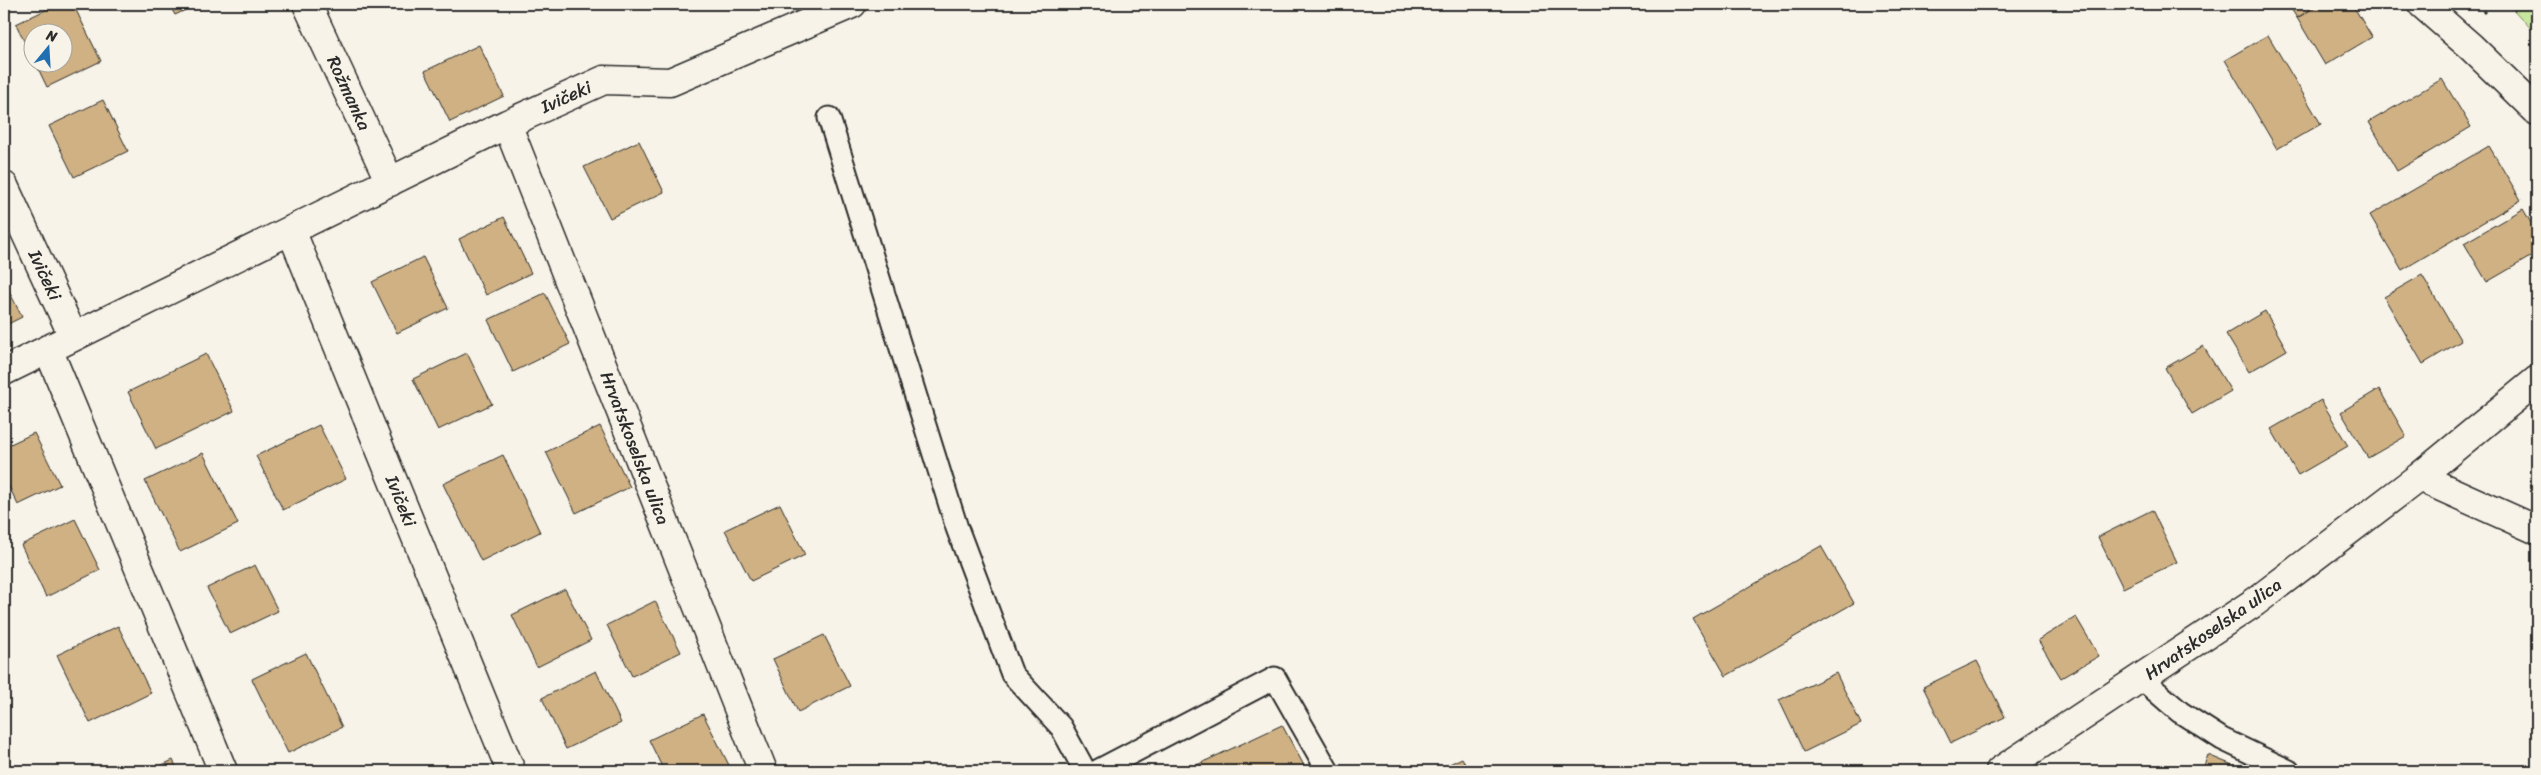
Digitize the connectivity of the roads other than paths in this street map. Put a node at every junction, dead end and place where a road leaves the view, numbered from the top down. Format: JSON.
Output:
{"nodes":[{"id":1,"x":307,"y":4,"type":"edge"},
{"id":2,"x":852,"y":4,"type":"edge"},
{"id":3,"x":2422,"y":4,"type":"edge"},
{"id":4,"x":2537,"y":111,"type":"edge"},
{"id":5,"x":829,"y":118,"type":"dead end"},
{"id":6,"x":508,"y":124,"type":"junction"},
{"id":7,"x":390,"y":182,"type":"junction"},
{"id":8,"x":4,"y":186,"type":"edge"},
{"id":9,"x":291,"y":230,"type":"junction"},
{"id":10,"x":74,"y":336,"type":"junction"},
{"id":11,"x":48,"y":349,"type":"junction"},
{"id":12,"x":4,"y":371,"type":"edge"},
{"id":13,"x":2537,"y":380,"type":"edge"},
{"id":14,"x":2419,"y":477,"type":"junction"},
{"id":15,"x":2537,"y":530,"type":"edge"},
{"id":16,"x":2142,"y":679,"type":"junction"},
{"id":17,"x":223,"y":771,"type":"edge"},
{"id":18,"x":511,"y":771,"type":"edge"},
{"id":19,"x":762,"y":771,"type":"edge"},
{"id":20,"x":1085,"y":771,"type":"edge"},
{"id":21,"x":1097,"y":771,"type":"edge"},
{"id":22,"x":1328,"y":771,"type":"edge"},
{"id":23,"x":2000,"y":771,"type":"edge"},
{"id":24,"x":2289,"y":771,"type":"edge"}],
"edges":[{"from":1,"to":7,"type":"street","name":"Rožmanka"},
{"from":2,"to":6,"type":"street","name":"Ivičeki"},
{"from":3,"to":4,"type":"street"},
{"from":5,"to":20,"type":"lane"},
{"from":6,"to":7,"type":"street","name":"Ivičeki"},
{"from":6,"to":19,"type":"street","name":"Hrvatskoselska ulica"},
{"from":7,"to":9,"type":"street","name":"Ivičeki"},
{"from":8,"to":10,"type":"street","name":"Ivičeki"},
{"from":9,"to":10,"type":"street","name":"Ivičeki"},
{"from":9,"to":18,"type":"street","name":"Ivičeki"},
{"from":10,"to":11,"type":"street","name":"Ivičeki"},
{"from":11,"to":12,"type":"street","name":"Ivičeki"},
{"from":11,"to":17,"type":"street"},
{"from":13,"to":14,"type":"street","name":"Hrvatskoselska ulica"},
{"from":14,"to":15,"type":"street"},
{"from":14,"to":16,"type":"street","name":"Hrvatskoselska ulica"},
{"from":16,"to":23,"type":"street","name":"Hrvatskoselska ulica"},
{"from":16,"to":24,"type":"lane"},
{"from":21,"to":22,"type":"lane"}]}
